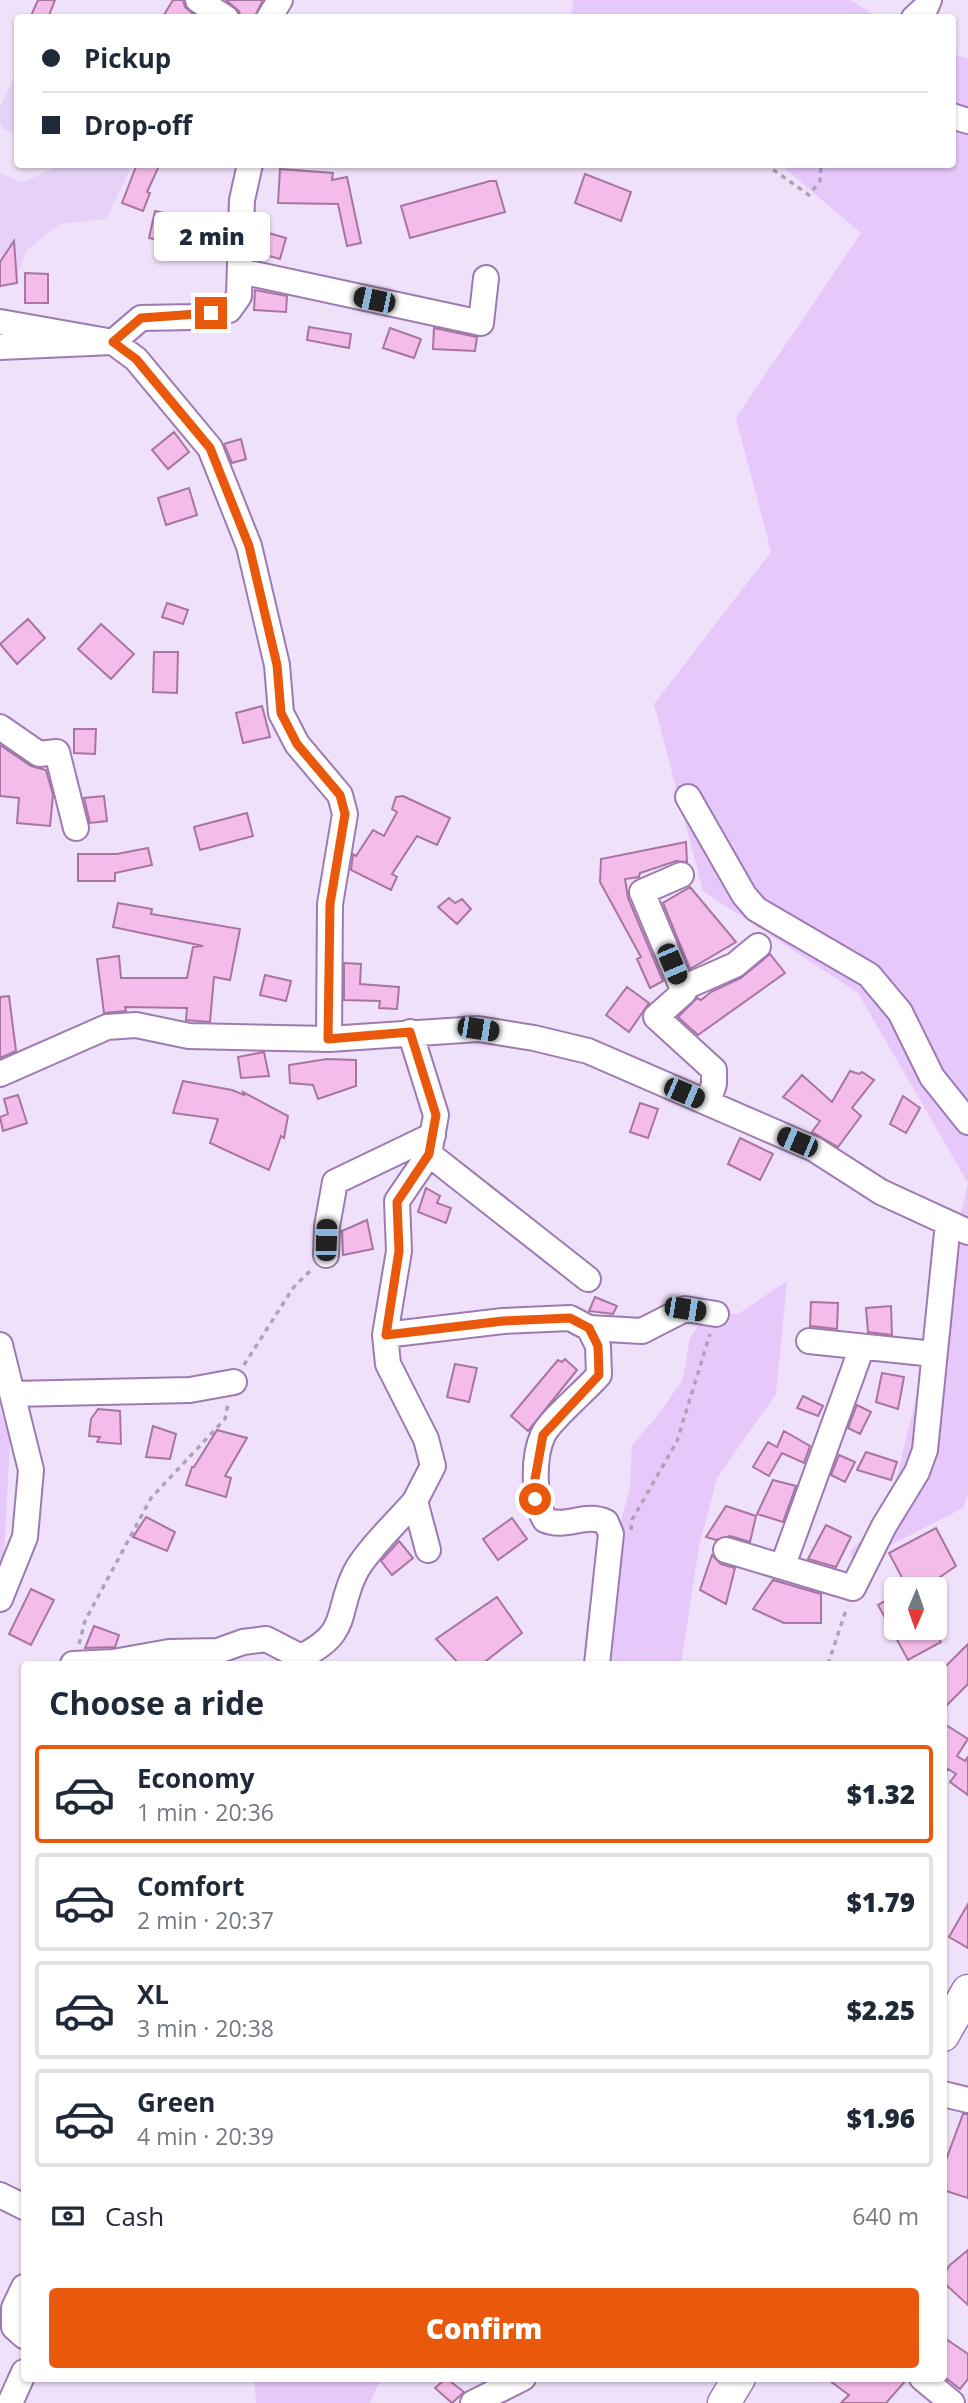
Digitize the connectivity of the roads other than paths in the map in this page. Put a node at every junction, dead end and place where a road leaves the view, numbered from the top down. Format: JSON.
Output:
{"nodes":[{"id":1,"x":198,"y":0,"type":"edge"},
{"id":2,"x":929,"y":0,"type":"edge"},
{"id":3,"x":220,"y":14,"type":"edge"},
{"id":4,"x":918,"y":14,"type":"edge"},
{"id":5,"x":249,"y":168,"type":"edge"},
{"id":6,"x":240,"y":271,"type":"junction"},
{"id":7,"x":486,"y":278,"type":"dead end"},
{"id":8,"x":0,"y":321,"type":"edge"},
{"id":9,"x":113,"y":342,"type":"junction"},
{"id":10,"x":0,"y":347,"type":"edge"},
{"id":11,"x":0,"y":727,"type":"edge"},
{"id":12,"x":688,"y":797,"type":"dead end"},
{"id":13,"x":76,"y":828,"type":"dead end"},
{"id":14,"x":681,"y":875,"type":"dead end"},
{"id":15,"x":758,"y":946,"type":"dead end"},
{"id":16,"x":682,"y":988,"type":"junction"},
{"id":17,"x":410,"y":1032,"type":"junction"},
{"id":18,"x":328,"y":1039,"type":"junction"},
{"id":19,"x":0,"y":1074,"type":"edge"},
{"id":20,"x":708,"y":1103,"type":"junction"},
{"id":21,"x":968,"y":1122,"type":"edge"},
{"id":22,"x":431,"y":1144,"type":"junction"},
{"id":23,"x":958,"y":1227,"type":"edge"},
{"id":24,"x":326,"y":1255,"type":"road end"},
{"id":25,"x":588,"y":1279,"type":"dead end"},
{"id":26,"x":716,"y":1314,"type":"road end"},
{"id":27,"x":589,"y":1328,"type":"junction"},
{"id":28,"x":386,"y":1335,"type":"junction"},
{"id":29,"x":809,"y":1341,"type":"dead end"},
{"id":30,"x":0,"y":1345,"type":"edge"},
{"id":31,"x":862,"y":1347,"type":"junction"},
{"id":32,"x":934,"y":1354,"type":"junction"},
{"id":33,"x":234,"y":1382,"type":"road end"},
{"id":34,"x":13,"y":1394,"type":"junction"},
{"id":35,"x":415,"y":1501,"type":"junction"},
{"id":36,"x":428,"y":1550,"type":"dead end"},
{"id":37,"x":726,"y":1550,"type":"dead end"},
{"id":38,"x":783,"y":1565,"type":"junction"},
{"id":39,"x":0,"y":1600,"type":"edge"},
{"id":40,"x":302,"y":1660,"type":"edge"},
{"id":41,"x":119,"y":1661,"type":"edge"},
{"id":42,"x":597,"y":1661,"type":"edge"},
{"id":43,"x":947,"y":2095,"type":"edge"},
{"id":44,"x":968,"y":2100,"type":"edge"},
{"id":45,"x":0,"y":2195,"type":"edge"},
{"id":46,"x":21,"y":2206,"type":"edge"},
{"id":47,"x":21,"y":2295,"type":"edge"},
{"id":48,"x":21,"y":2333,"type":"edge"},
{"id":49,"x":21,"y":2379,"type":"edge"},
{"id":50,"x":515,"y":2382,"type":"edge"},
{"id":51,"x":737,"y":2382,"type":"edge"},
{"id":52,"x":927,"y":2382,"type":"edge"},
{"id":53,"x":10,"y":2403,"type":"edge"},
{"id":54,"x":473,"y":2403,"type":"edge"},
{"id":55,"x":724,"y":2403,"type":"edge"},
{"id":56,"x":952,"y":2403,"type":"edge"}],
"edges":[{"from":1,"to":3,"type":"street"},
{"from":2,"to":4,"type":"street"},
{"from":5,"to":6,"type":"street"},
{"from":6,"to":7,"type":"street"},
{"from":6,"to":9,"type":"street"},
{"from":8,"to":9,"type":"street"},
{"from":9,"to":10,"type":"street"},
{"from":9,"to":18,"type":"street"},
{"from":11,"to":13,"type":"street"},
{"from":12,"to":21,"type":"street"},
{"from":14,"to":16,"type":"street"},
{"from":15,"to":16,"type":"street"},
{"from":16,"to":20,"type":"street"},
{"from":17,"to":18,"type":"street"},
{"from":17,"to":20,"type":"street"},
{"from":17,"to":22,"type":"street"},
{"from":18,"to":19,"type":"street"},
{"from":20,"to":23,"type":"street"},
{"from":22,"to":24,"type":"street"},
{"from":22,"to":25,"type":"street"},
{"from":22,"to":28,"type":"street"},
{"from":23,"to":32,"type":"street"},
{"from":26,"to":27,"type":"street"},
{"from":27,"to":28,"type":"street"},
{"from":27,"to":42,"type":"street"},
{"from":28,"to":35,"type":"street"},
{"from":29,"to":31,"type":"street"},
{"from":30,"to":34,"type":"street"},
{"from":31,"to":32,"type":"street"},
{"from":31,"to":38,"type":"street"},
{"from":32,"to":38,"type":"street"},
{"from":33,"to":34,"type":"street"},
{"from":34,"to":39,"type":"street"},
{"from":35,"to":36,"type":"street"},
{"from":35,"to":40,"type":"street"},
{"from":37,"to":38,"type":"street"},
{"from":40,"to":41,"type":"street"},
{"from":43,"to":44,"type":"street"},
{"from":45,"to":46,"type":"street"},
{"from":47,"to":48,"type":"street"},
{"from":49,"to":53,"type":"street"},
{"from":50,"to":54,"type":"street"},
{"from":51,"to":55,"type":"main road"},
{"from":52,"to":56,"type":"street"}]}
